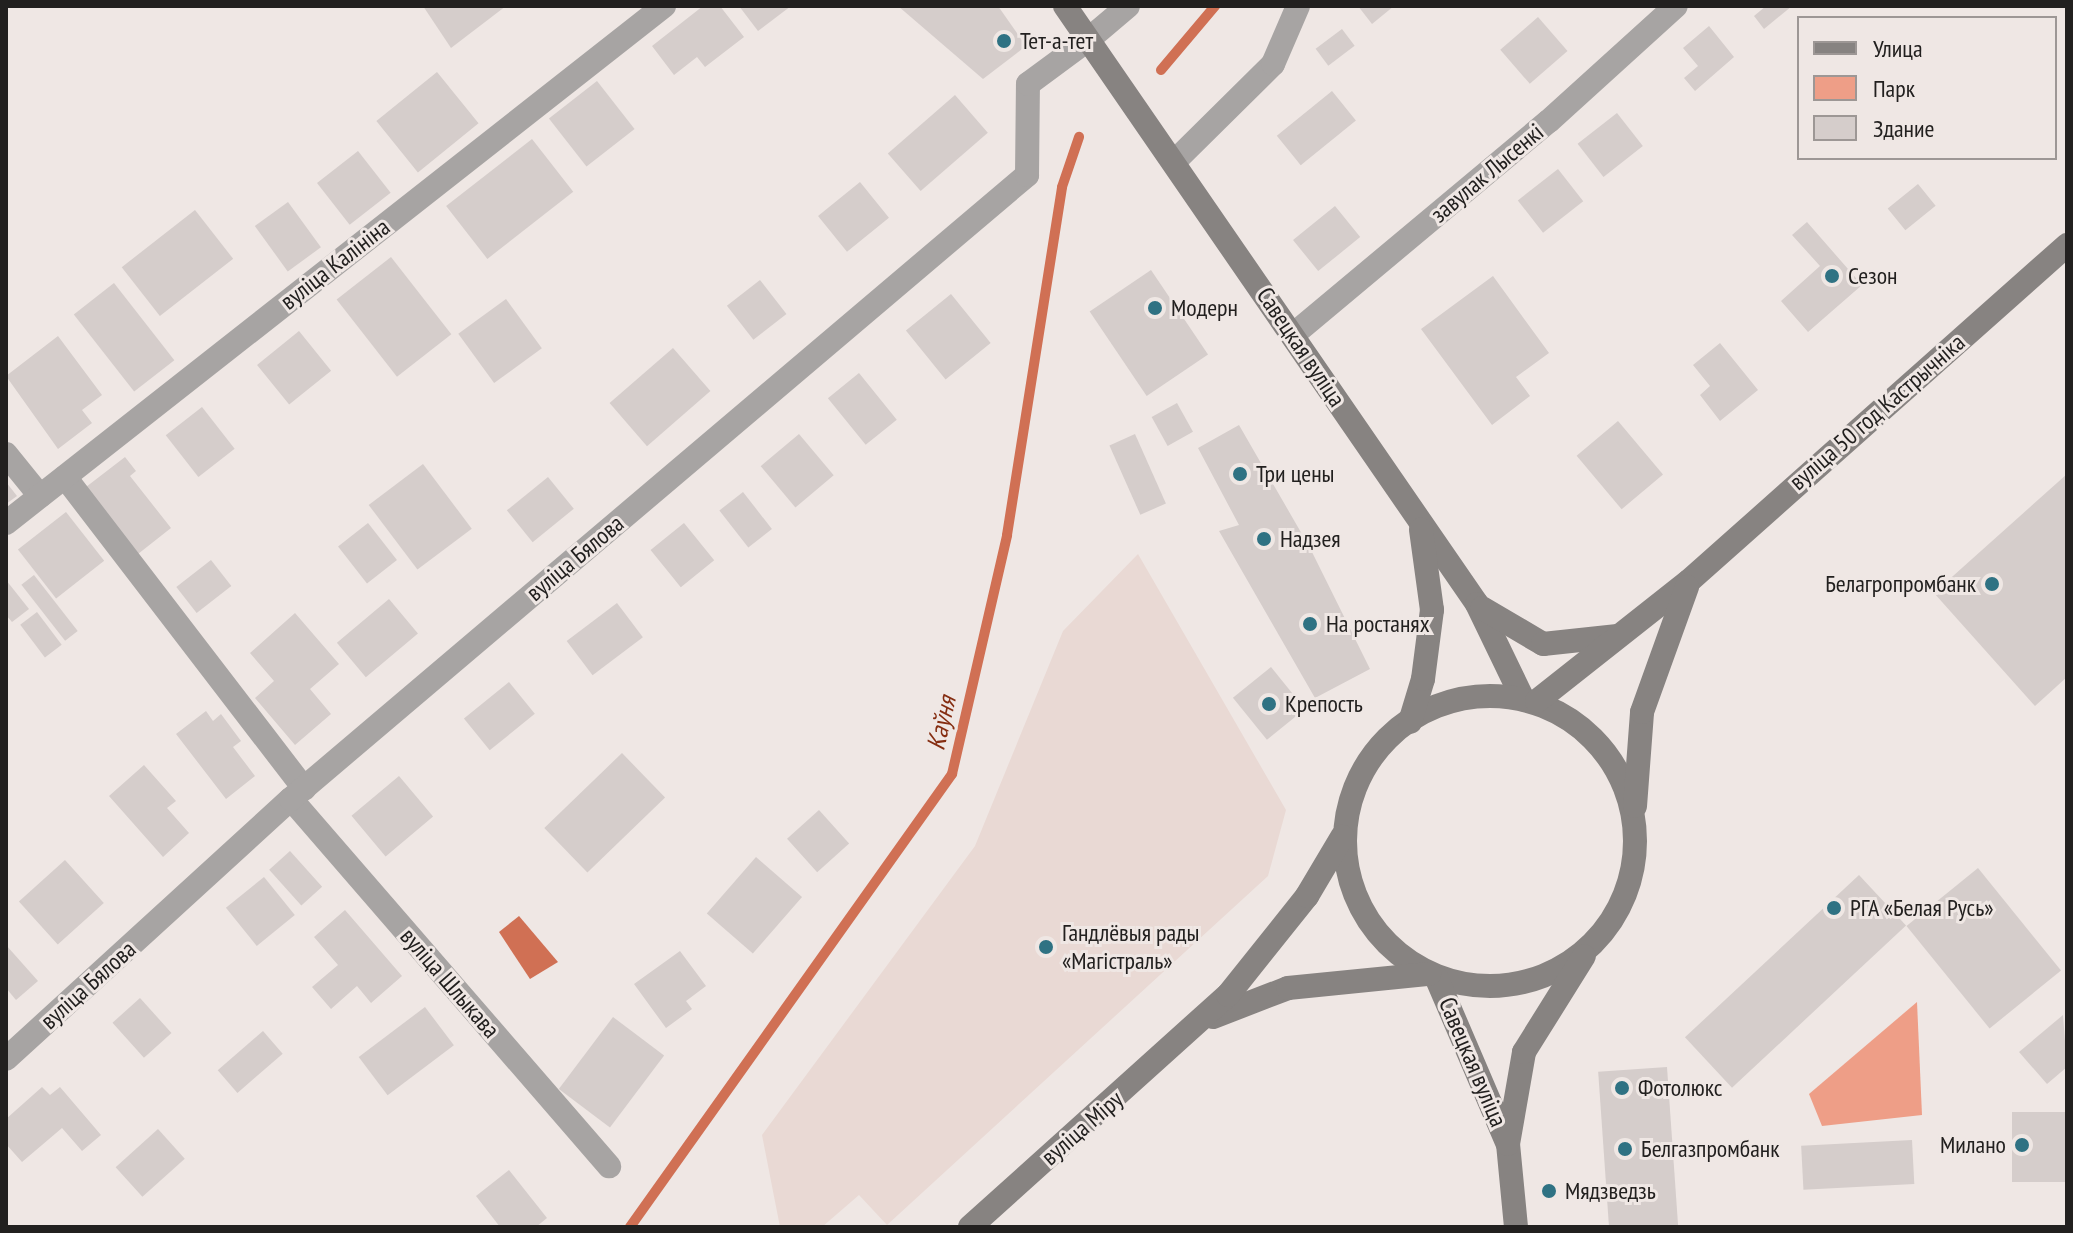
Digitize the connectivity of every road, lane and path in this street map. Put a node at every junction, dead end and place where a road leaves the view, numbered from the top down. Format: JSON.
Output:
{"nodes":[{"id":1,"x":664,"y":6,"type":"edge"},
{"id":2,"x":1065,"y":6,"type":"edge"},
{"id":3,"x":1128,"y":6,"type":"edge"},
{"id":4,"x":1298,"y":6,"type":"edge"},
{"id":5,"x":1676,"y":6,"type":"edge"},
{"id":6,"x":1089,"y":39,"type":"junction"},
{"id":7,"x":1174,"y":162,"type":"junction"},
{"id":8,"x":2067,"y":245,"type":"edge"},
{"id":9,"x":1294,"y":334,"type":"junction"},
{"id":10,"x":6,"y":454,"type":"edge"},
{"id":11,"x":65,"y":477,"type":"junction"},
{"id":12,"x":40,"y":496,"type":"junction"},
{"id":13,"x":6,"y":523,"type":"edge"},
{"id":14,"x":1421,"y":527,"type":"junction"},
{"id":15,"x":1689,"y":581,"type":"junction"},
{"id":16,"x":1477,"y":604,"type":"junction"},
{"id":17,"x":1625,"y":634,"type":"junction"},
{"id":18,"x":1530,"y":700,"type":"junction"},
{"id":19,"x":1410,"y":722,"type":"junction"},
{"id":20,"x":297,"y":794,"type":"junction"},
{"id":21,"x":1634,"y":820,"type":"junction"},
{"id":22,"x":1342,"y":837,"type":"junction"},
{"id":23,"x":1590,"y":947,"type":"junction"},
{"id":24,"x":1433,"y":977,"type":"junction"},
{"id":25,"x":1195,"y":1029,"type":"junction"},
{"id":26,"x":6,"y":1059,"type":"edge"},
{"id":27,"x":1508,"y":1144,"type":"junction"},
{"id":28,"x":609,"y":1166,"type":"dead end"},
{"id":29,"x":970,"y":1227,"type":"edge"},
{"id":30,"x":1516,"y":1227,"type":"edge"}],
"edges":[{"from":1,"to":11,"type":"street","name":"вуліца Калініна"},
{"from":2,"to":6,"type":"main road","name":"Савецкая вуліца"},
{"from":3,"to":6,"type":"street"},
{"from":4,"to":7,"type":"street"},
{"from":5,"to":9,"type":"street","name":"завулак Лысенкі"},
{"from":6,"to":7,"type":"main road","name":"Савецкая вуліца"},
{"from":6,"to":20,"type":"street","name":"вуліца Бялова"},
{"from":7,"to":9,"type":"main road","name":"Савецкая вуліца"},
{"from":8,"to":15,"type":"main road","name":"вуліца 50 год Кастрычніка"},
{"from":9,"to":14,"type":"main road","name":"Савецкая вуліца"},
{"from":10,"to":12,"type":"street"},
{"from":11,"to":12,"type":"street","name":"вуліца Калініна"},
{"from":11,"to":20,"type":"street","name":"вуліца Шлыкава"},
{"from":12,"to":13,"type":"street","name":"вуліца Калініна"},
{"from":14,"to":16,"type":"main road"},
{"from":14,"to":19,"type":"main road","name":"Савецкая вуліца"},
{"from":15,"to":17,"type":"main road","name":"вуліца 50 год Кастрычніка"},
{"from":15,"to":21,"type":"main road","name":"вуліца 50 год Кастрычніка"},
{"from":16,"to":17,"type":"main road"},
{"from":16,"to":18,"type":"main road"},
{"from":17,"to":18,"type":"main road","name":"вуліца 50 год Кастрычніка"},
{"from":18,"to":19,"type":"main road"},
{"from":18,"to":21,"type":"main road"},
{"from":19,"to":22,"type":"main road"},
{"from":20,"to":26,"type":"street","name":"вуліца Бялова"},
{"from":20,"to":28,"type":"street","name":"вуліца Шлыкава"},
{"from":21,"to":23,"type":"main road","name":"Савецкая вуліца"},
{"from":22,"to":24,"type":"main road"},
{"from":22,"to":25,"type":"main road","name":"вуліца Міру"},
{"from":23,"to":24,"type":"main road","name":"вуліца Міру"},
{"from":23,"to":27,"type":"main road","name":"Савецкая вуліца"},
{"from":24,"to":25,"type":"main road","name":"вуліца Міру"},
{"from":24,"to":27,"type":"main road","name":"Савецкая вуліца"},
{"from":25,"to":29,"type":"main road","name":"вуліца Міру"},
{"from":27,"to":30,"type":"main road","name":"Савецкая вуліца"}]}
